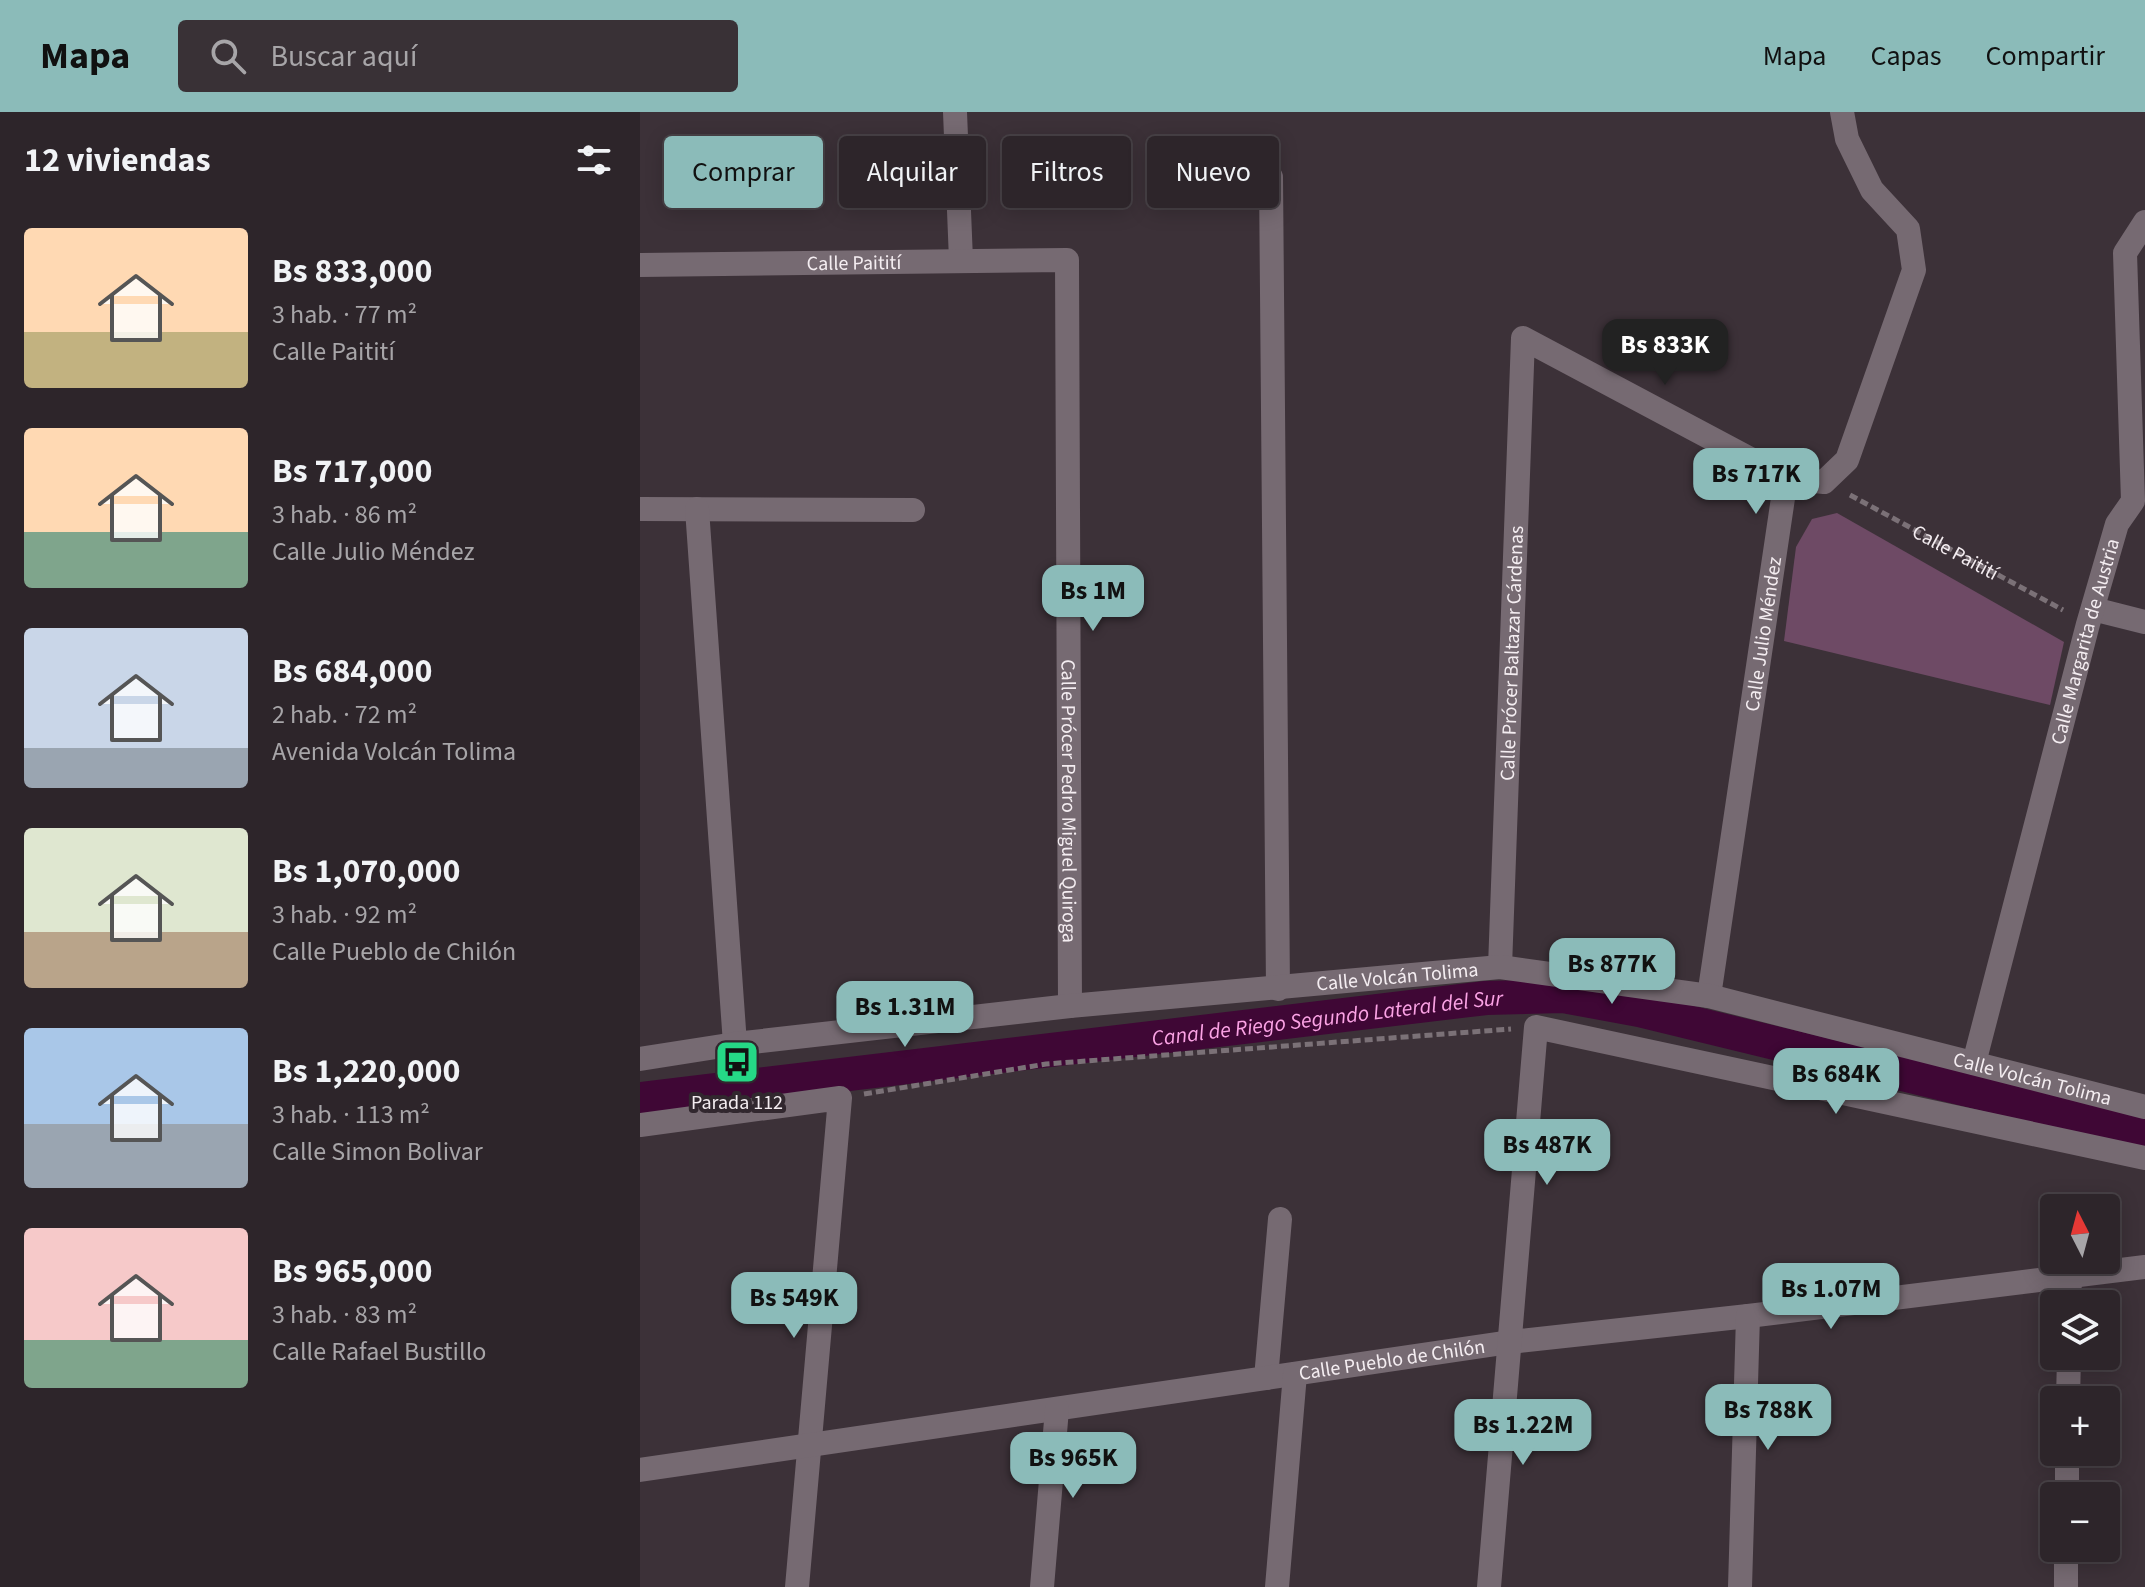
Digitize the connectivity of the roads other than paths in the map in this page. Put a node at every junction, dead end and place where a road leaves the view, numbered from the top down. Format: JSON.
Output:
{"nodes":[{"id":1,"x":955,"y":112,"type":"edge"},
{"id":2,"x":1842,"y":112,"type":"edge"},
{"id":3,"x":1271,"y":208,"type":"edge"},
{"id":4,"x":2145,"y":222,"type":"edge"},
{"id":5,"x":961,"y":260,"type":"junction"},
{"id":6,"x":1067,"y":260,"type":"joint"},
{"id":7,"x":640,"y":265,"type":"edge"},
{"id":8,"x":1786,"y":478,"type":"junction"},
{"id":9,"x":2139,"y":501,"type":"edge"},
{"id":10,"x":640,"y":509,"type":"edge"},
{"id":11,"x":697,"y":509,"type":"junction"},
{"id":12,"x":913,"y":510,"type":"dead end"},
{"id":13,"x":2090,"y":616,"type":"junction"},
{"id":14,"x":2145,"y":622,"type":"edge"},
{"id":15,"x":1500,"y":967,"type":"junction"},
{"id":16,"x":1278,"y":989,"type":"junction"},
{"id":17,"x":1709,"y":996,"type":"junction"},
{"id":18,"x":1070,"y":1006,"type":"junction"},
{"id":19,"x":735,"y":1044,"type":"junction"},
{"id":20,"x":640,"y":1059,"type":"edge"},
{"id":21,"x":1974,"y":1063,"type":"junction"},
{"id":22,"x":2145,"y":1107,"type":"edge"},
{"id":23,"x":640,"y":1125,"type":"edge"},
{"id":24,"x":2145,"y":1158,"type":"edge"},
{"id":25,"x":1280,"y":1219,"type":"dead end"},
{"id":26,"x":2145,"y":1267,"type":"edge"},
{"id":27,"x":2070,"y":1278,"type":"junction"},
{"id":28,"x":2070,"y":1290,"type":"edge"},
{"id":29,"x":1748,"y":1316,"type":"junction"},
{"id":30,"x":1510,"y":1342,"type":"junction"},
{"id":31,"x":1295,"y":1374,"type":"junction"},
{"id":32,"x":1266,"y":1378,"type":"junction"},
{"id":33,"x":1057,"y":1409,"type":"junction"},
{"id":34,"x":808,"y":1445,"type":"junction"},
{"id":35,"x":640,"y":1470,"type":"edge"},
{"id":36,"x":2066,"y":1562,"type":"edge"},
{"id":37,"x":797,"y":1587,"type":"edge"},
{"id":38,"x":1042,"y":1587,"type":"edge"},
{"id":39,"x":1277,"y":1587,"type":"edge"},
{"id":40,"x":1489,"y":1587,"type":"edge"},
{"id":41,"x":1740,"y":1587,"type":"edge"},
{"id":42,"x":2066,"y":1587,"type":"edge"}],
"edges":[{"from":1,"to":5,"type":"street"},
{"from":2,"to":8,"type":"street"},
{"from":3,"to":16,"type":"street"},
{"from":4,"to":9,"type":"street","name":"Calle Margarita de Austria"},
{"from":5,"to":6,"type":"street","name":"Calle Paitití"},
{"from":5,"to":7,"type":"street","name":"Calle Paitití"},
{"from":6,"to":18,"type":"street","name":"Calle Prócer Pedro Miguel Quiroga"},
{"from":8,"to":15,"type":"street","name":"Calle Prócer Baltazar Cárdenas"},
{"from":8,"to":17,"type":"street","name":"Calle Julio Méndez"},
{"from":9,"to":13,"type":"street","name":"Calle Margarita de Austria"},
{"from":10,"to":11,"type":"street"},
{"from":11,"to":12,"type":"street"},
{"from":11,"to":19,"type":"street"},
{"from":13,"to":14,"type":"street"},
{"from":13,"to":21,"type":"street","name":"Calle Margarita de Austria"},
{"from":15,"to":16,"type":"street","name":"Calle Volcán Tolima"},
{"from":15,"to":17,"type":"street","name":"Calle Volcán Tolima"},
{"from":16,"to":18,"type":"street","name":"Calle Volcán Tolima"},
{"from":17,"to":21,"type":"street","name":"Calle Volcán Tolima"},
{"from":18,"to":19,"type":"street","name":"Calle Volcán Tolima"},
{"from":19,"to":20,"type":"street","name":"Calle Volcán Tolima"},
{"from":21,"to":22,"type":"street","name":"Calle Volcán Tolima"},
{"from":23,"to":34,"type":"street"},
{"from":24,"to":30,"type":"street"},
{"from":25,"to":32,"type":"street"},
{"from":26,"to":27,"type":"street","name":"Calle Pueblo de Chilón"},
{"from":27,"to":28,"type":"street"},
{"from":27,"to":29,"type":"street","name":"Calle Pueblo de Chilón"},
{"from":29,"to":30,"type":"street","name":"Calle Pueblo de Chilón"},
{"from":29,"to":41,"type":"street"},
{"from":30,"to":31,"type":"street","name":"Calle Pueblo de Chilón"},
{"from":30,"to":40,"type":"street"},
{"from":31,"to":32,"type":"street","name":"Calle Pueblo de Chilón"},
{"from":31,"to":39,"type":"street"},
{"from":32,"to":33,"type":"street","name":"Calle Pueblo de Chilón"},
{"from":33,"to":34,"type":"street","name":"Calle Pueblo de Chilón"},
{"from":33,"to":38,"type":"street"},
{"from":34,"to":35,"type":"street","name":"Calle Pueblo de Chilón"},
{"from":34,"to":37,"type":"street"},
{"from":36,"to":42,"type":"street"}]}
